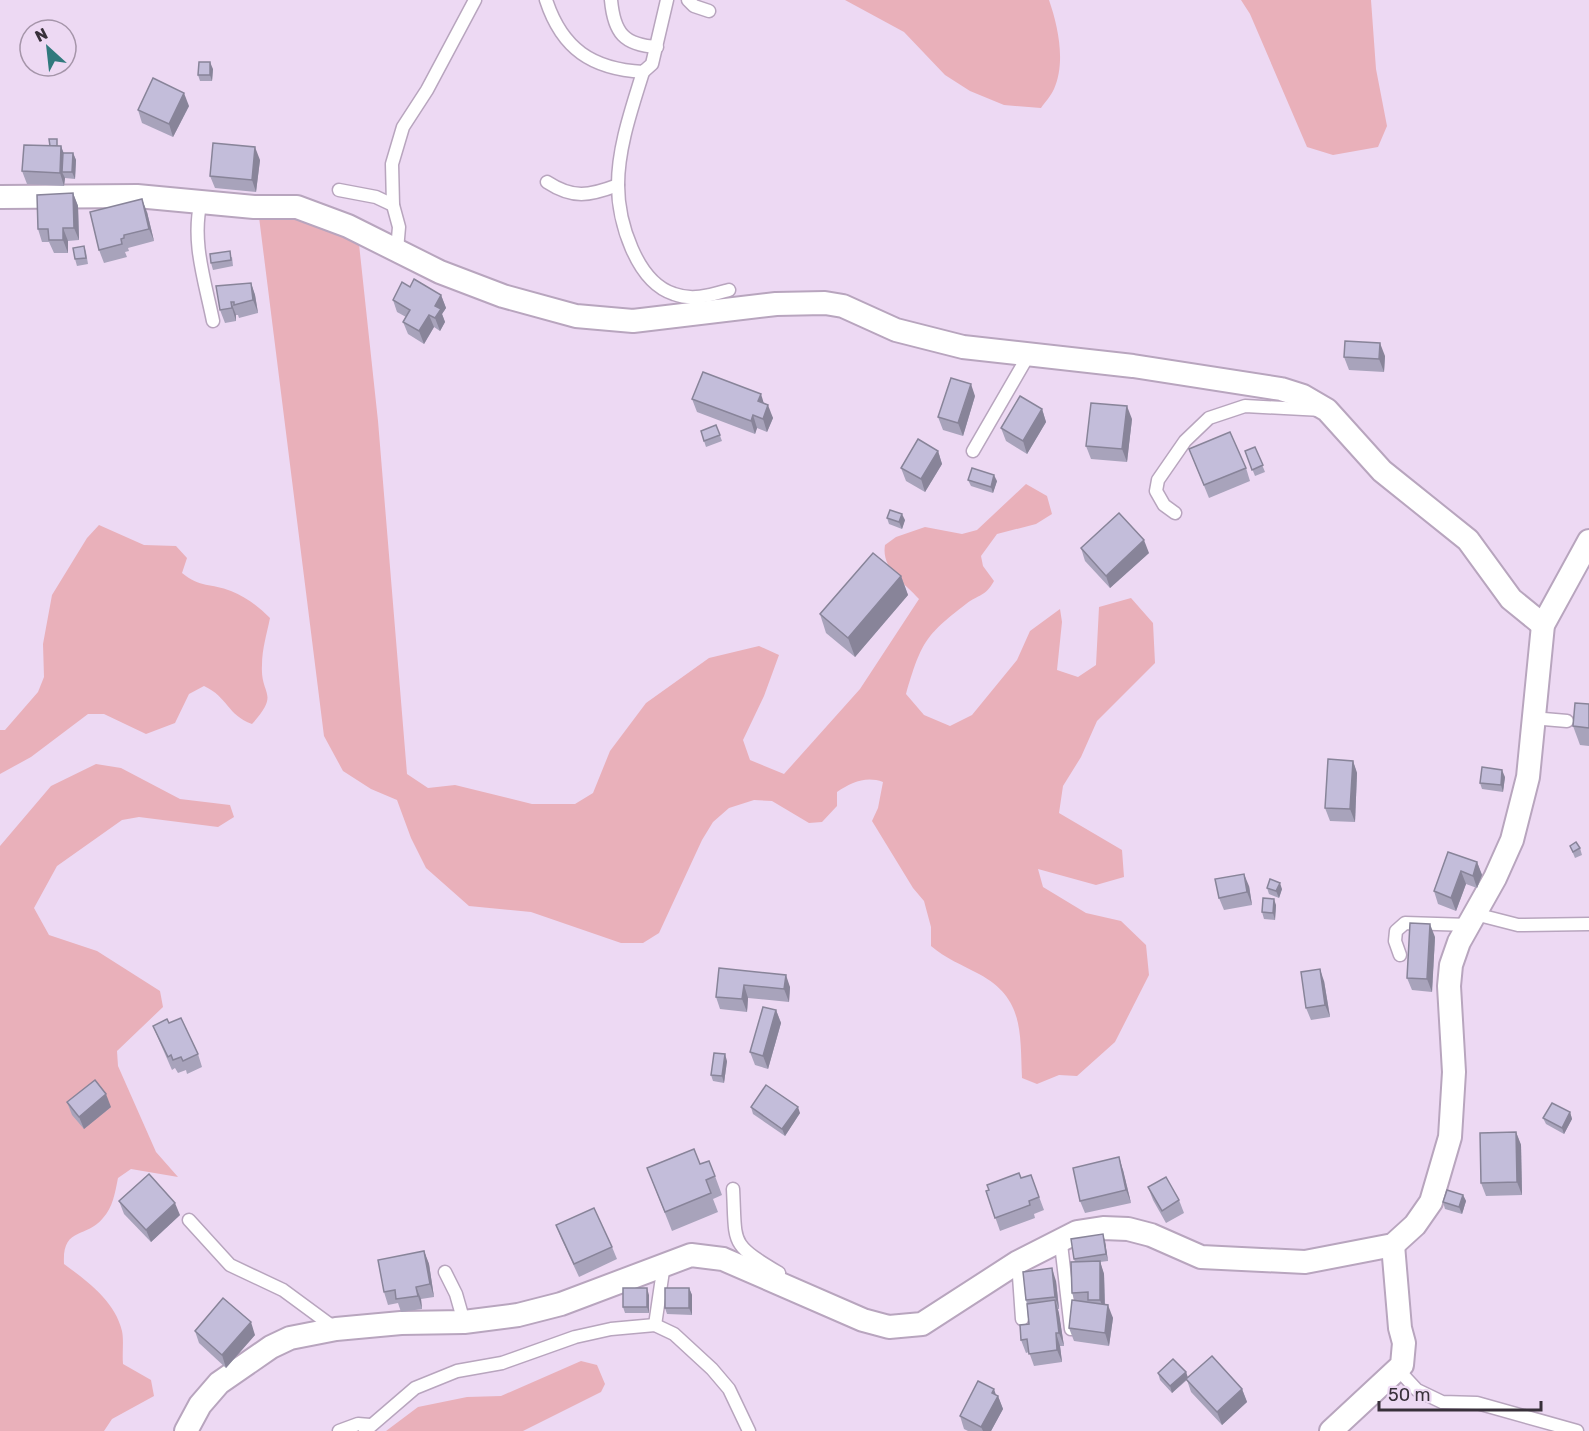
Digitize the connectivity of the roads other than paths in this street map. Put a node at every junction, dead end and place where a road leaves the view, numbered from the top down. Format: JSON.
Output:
{"nodes":[{"id":1,"x":475,"y":0,"type":"edge"},
{"id":2,"x":546,"y":0,"type":"edge"},
{"id":3,"x":611,"y":0,"type":"edge"},
{"id":4,"x":667,"y":0,"type":"edge"},
{"id":5,"x":688,"y":0,"type":"edge"},
{"id":6,"x":709,"y":11,"type":"dead end"},
{"id":7,"x":657,"y":47,"type":"junction"},
{"id":8,"x":643,"y":72,"type":"junction"},
{"id":9,"x":547,"y":182,"type":"dead end"},
{"id":10,"x":618,"y":185,"type":"junction"},
{"id":11,"x":339,"y":190,"type":"dead end"},
{"id":12,"x":0,"y":197,"type":"edge"},
{"id":13,"x":201,"y":201,"type":"junction"},
{"id":14,"x":393,"y":205,"type":"junction"},
{"id":15,"x":397,"y":250,"type":"junction"},
{"id":16,"x":729,"y":290,"type":"dead end"},
{"id":17,"x":213,"y":321,"type":"dead end"},
{"id":18,"x":1028,"y":356,"type":"junction"},
{"id":19,"x":1327,"y":410,"type":"junction"},
{"id":20,"x":973,"y":451,"type":"dead end"},
{"id":21,"x":1175,"y":513,"type":"dead end"},
{"id":22,"x":1589,"y":541,"type":"edge"},
{"id":23,"x":1543,"y":626,"type":"junction"},
{"id":24,"x":1533,"y":718,"type":"junction"},
{"id":25,"x":1567,"y":721,"type":"dead end"},
{"id":26,"x":1472,"y":920,"type":"junction"},
{"id":27,"x":1589,"y":924,"type":"edge"},
{"id":28,"x":1400,"y":955,"type":"dead end"},
{"id":29,"x":733,"y":1189,"type":"dead end"},
{"id":30,"x":189,"y":1220,"type":"dead end"},
{"id":31,"x":1065,"y":1235,"type":"junction"},
{"id":32,"x":1393,"y":1245,"type":"junction"},
{"id":33,"x":1018,"y":1262,"type":"junction"},
{"id":34,"x":664,"y":1264,"type":"junction"},
{"id":35,"x":445,"y":1272,"type":"dead end"},
{"id":36,"x":828,"y":1305,"type":"junction"},
{"id":37,"x":1022,"y":1319,"type":"dead end"},
{"id":38,"x":464,"y":1322,"type":"junction"},
{"id":39,"x":655,"y":1325,"type":"junction"},
{"id":40,"x":336,"y":1329,"type":"junction"},
{"id":41,"x":1071,"y":1329,"type":"edge"},
{"id":42,"x":1402,"y":1365,"type":"junction"},
{"id":43,"x":368,"y":1428,"type":"edge"},
{"id":44,"x":186,"y":1431,"type":"edge"},
{"id":45,"x":339,"y":1431,"type":"edge"},
{"id":46,"x":749,"y":1431,"type":"edge"},
{"id":47,"x":1331,"y":1431,"type":"edge"},
{"id":48,"x":1577,"y":1431,"type":"edge"}],
"edges":[{"from":1,"to":14,"type":"lane"},
{"from":2,"to":8,"type":"lane"},
{"from":3,"to":7,"type":"lane"},
{"from":4,"to":7,"type":"lane"},
{"from":5,"to":6,"type":"lane"},
{"from":7,"to":8,"type":"lane"},
{"from":8,"to":10,"type":"lane"},
{"from":9,"to":10,"type":"lane"},
{"from":10,"to":16,"type":"lane"},
{"from":11,"to":14,"type":"lane"},
{"from":12,"to":13,"type":"street"},
{"from":13,"to":15,"type":"street"},
{"from":13,"to":17,"type":"lane"},
{"from":14,"to":15,"type":"lane"},
{"from":15,"to":18,"type":"street"},
{"from":18,"to":19,"type":"street"},
{"from":18,"to":20,"type":"lane"},
{"from":19,"to":21,"type":"lane"},
{"from":19,"to":23,"type":"street"},
{"from":22,"to":23,"type":"street"},
{"from":23,"to":24,"type":"street"},
{"from":24,"to":25,"type":"lane"},
{"from":24,"to":26,"type":"street"},
{"from":26,"to":27,"type":"lane"},
{"from":26,"to":28,"type":"lane"},
{"from":26,"to":32,"type":"street"},
{"from":29,"to":36,"type":"lane"},
{"from":30,"to":40,"type":"lane"},
{"from":31,"to":32,"type":"street"},
{"from":31,"to":33,"type":"street"},
{"from":31,"to":41,"type":"lane"},
{"from":32,"to":42,"type":"street"},
{"from":33,"to":36,"type":"street"},
{"from":33,"to":37,"type":"lane"},
{"from":34,"to":36,"type":"street"},
{"from":34,"to":38,"type":"street"},
{"from":34,"to":39,"type":"lane"},
{"from":35,"to":38,"type":"lane"},
{"from":38,"to":40,"type":"street"},
{"from":39,"to":43,"type":"lane"},
{"from":39,"to":46,"type":"lane"},
{"from":40,"to":44,"type":"street"},
{"from":42,"to":47,"type":"street"},
{"from":42,"to":48,"type":"lane"},
{"from":43,"to":45,"type":"lane"}]}
